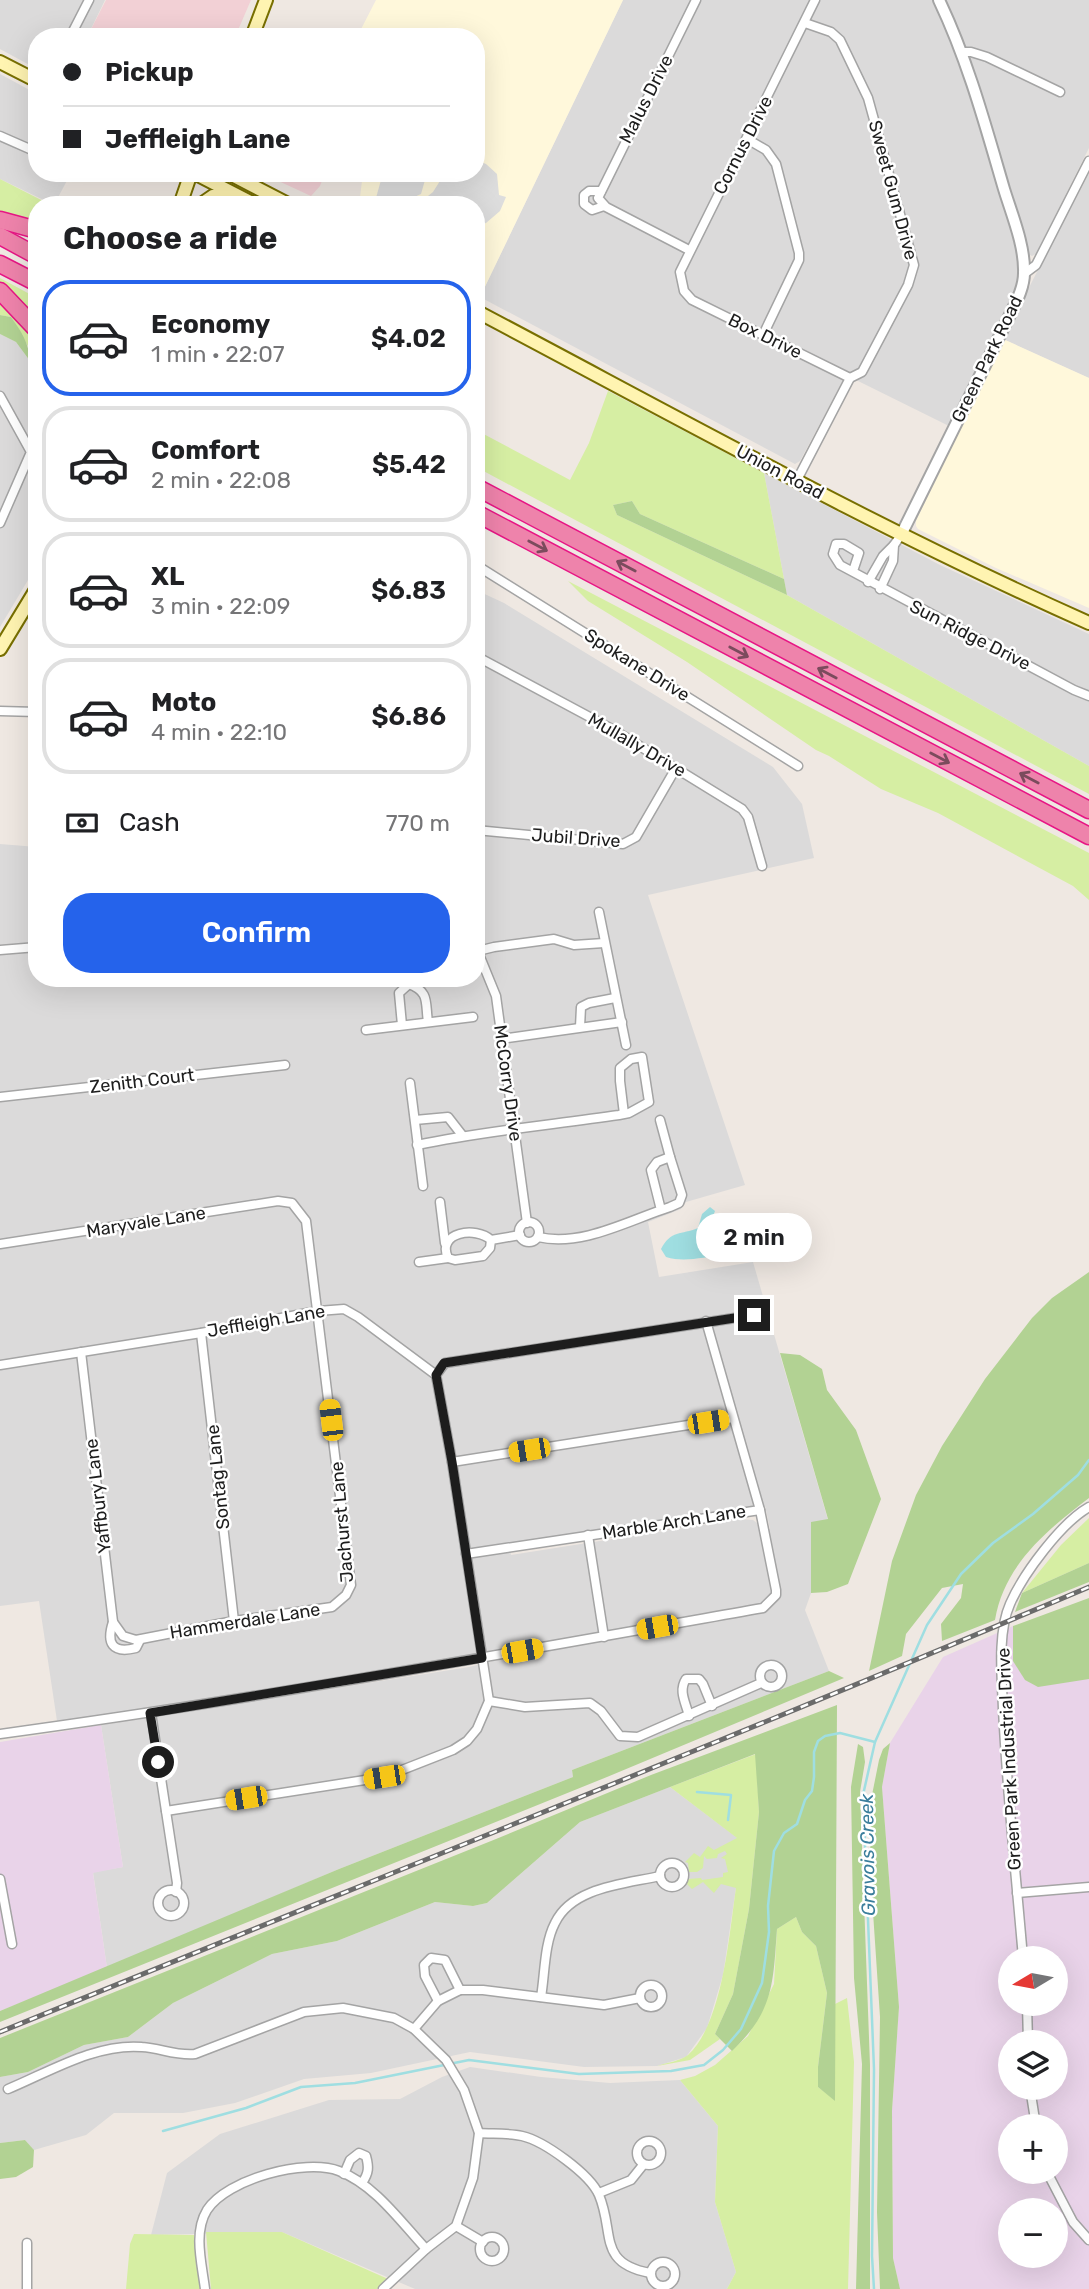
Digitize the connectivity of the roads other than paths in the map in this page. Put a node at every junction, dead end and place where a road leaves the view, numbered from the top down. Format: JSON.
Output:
{"nodes":[{"id":1,"x":89,"y":0,"type":"edge"},
{"id":2,"x":266,"y":0,"type":"edge"},
{"id":3,"x":696,"y":0,"type":"edge"},
{"id":4,"x":815,"y":0,"type":"edge"},
{"id":5,"x":939,"y":0,"type":"edge"},
{"id":6,"x":805,"y":23,"type":"junction"},
{"id":7,"x":74,"y":28,"type":"edge"},
{"id":8,"x":255,"y":28,"type":"edge"},
{"id":9,"x":962,"y":52,"type":"junction"},
{"id":10,"x":0,"y":62,"type":"edge"},
{"id":11,"x":28,"y":76,"type":"edge"},
{"id":12,"x":1060,"y":92,"type":"dead end"},
{"id":13,"x":0,"y":136,"type":"edge"},
{"id":14,"x":747,"y":139,"type":"junction"},
{"id":15,"x":28,"y":148,"type":"edge"},
{"id":16,"x":1089,"y":161,"type":"edge"},
{"id":17,"x":213,"y":182,"type":"edge"},
{"id":18,"x":245,"y":182,"type":"edge"},
{"id":19,"x":234,"y":194,"type":"junction"},
{"id":20,"x":213,"y":196,"type":"edge"},
{"id":21,"x":238,"y":196,"type":"edge"},
{"id":22,"x":272,"y":196,"type":"edge"},
{"id":23,"x":0,"y":220,"type":"edge"},
{"id":24,"x":28,"y":228,"type":"edge"},
{"id":25,"x":0,"y":236,"type":"edge"},
{"id":26,"x":689,"y":250,"type":"junction"},
{"id":27,"x":28,"y":251,"type":"edge"},
{"id":28,"x":0,"y":264,"type":"edge"},
{"id":29,"x":1024,"y":274,"type":"junction"},
{"id":30,"x":28,"y":278,"type":"edge"},
{"id":31,"x":0,"y":291,"type":"edge"},
{"id":32,"x":684,"y":291,"type":"joint"},
{"id":33,"x":485,"y":316,"type":"edge"},
{"id":34,"x":28,"y":321,"type":"edge"},
{"id":35,"x":763,"y":335,"type":"junction"},
{"id":36,"x":850,"y":378,"type":"junction"},
{"id":37,"x":0,"y":396,"type":"edge"},
{"id":38,"x":28,"y":447,"type":"edge"},
{"id":39,"x":28,"y":460,"type":"edge"},
{"id":40,"x":797,"y":480,"type":"junction"},
{"id":41,"x":485,"y":492,"type":"edge"},
{"id":42,"x":485,"y":519,"type":"edge"},
{"id":43,"x":0,"y":523,"type":"edge"},
{"id":44,"x":898,"y":540,"type":"junction"},
{"id":45,"x":485,"y":571,"type":"edge"},
{"id":46,"x":853,"y":571,"type":"dead end"},
{"id":47,"x":869,"y":582,"type":"junction"},
{"id":48,"x":880,"y":589,"type":"junction"},
{"id":49,"x":28,"y":604,"type":"edge"},
{"id":50,"x":1089,"y":623,"type":"edge"},
{"id":51,"x":0,"y":649,"type":"edge"},
{"id":52,"x":485,"y":661,"type":"edge"},
{"id":53,"x":1089,"y":696,"type":"edge"},
{"id":54,"x":0,"y":711,"type":"edge"},
{"id":55,"x":28,"y":712,"type":"edge"},
{"id":56,"x":798,"y":766,"type":"dead end"},
{"id":57,"x":676,"y":768,"type":"junction"},
{"id":58,"x":1089,"y":810,"type":"edge"},
{"id":59,"x":485,"y":831,"type":"edge"},
{"id":60,"x":1089,"y":836,"type":"edge"},
{"id":61,"x":762,"y":866,"type":"dead end"},
{"id":62,"x":599,"y":912,"type":"dead end"},
{"id":63,"x":604,"y":943,"type":"junction"},
{"id":64,"x":28,"y":948,"type":"edge"},
{"id":65,"x":485,"y":948,"type":"edge"},
{"id":66,"x":0,"y":950,"type":"edge"},
{"id":67,"x":485,"y":969,"type":"edge"},
{"id":68,"x":404,"y":987,"type":"edge"},
{"id":69,"x":418,"y":987,"type":"edge"},
{"id":70,"x":615,"y":998,"type":"junction"},
{"id":71,"x":473,"y":1017,"type":"dead end"},
{"id":72,"x":428,"y":1022,"type":"junction"},
{"id":73,"x":622,"y":1023,"type":"junction"},
{"id":74,"x":401,"y":1025,"type":"junction"},
{"id":75,"x":580,"y":1027,"type":"junction"},
{"id":76,"x":366,"y":1030,"type":"dead end"},
{"id":77,"x":501,"y":1039,"type":"junction"},
{"id":78,"x":626,"y":1045,"type":"dead end"},
{"id":79,"x":285,"y":1065,"type":"dead end"},
{"id":80,"x":410,"y":1083,"type":"dead end"},
{"id":81,"x":0,"y":1097,"type":"edge"},
{"id":82,"x":624,"y":1114,"type":"junction"},
{"id":83,"x":415,"y":1120,"type":"junction"},
{"id":84,"x":660,"y":1120,"type":"dead end"},
{"id":85,"x":514,"y":1130,"type":"junction"},
{"id":86,"x":462,"y":1135,"type":"junction"},
{"id":87,"x":417,"y":1145,"type":"junction"},
{"id":88,"x":670,"y":1157,"type":"junction"},
{"id":89,"x":423,"y":1186,"type":"dead end"},
{"id":90,"x":440,"y":1202,"type":"dead end"},
{"id":91,"x":292,"y":1203,"type":"joint"},
{"id":92,"x":661,"y":1210,"type":"junction"},
{"id":93,"x":527,"y":1223,"type":"junction"},
{"id":94,"x":520,"y":1235,"type":"junction"},
{"id":95,"x":538,"y":1237,"type":"junction"},
{"id":96,"x":491,"y":1240,"type":"junction"},
{"id":97,"x":445,"y":1243,"type":"junction"},
{"id":98,"x":0,"y":1244,"type":"edge"},
{"id":99,"x":448,"y":1258,"type":"junction"},
{"id":100,"x":419,"y":1262,"type":"dead end"},
{"id":101,"x":318,"y":1311,"type":"junction"},
{"id":102,"x":754,"y":1315,"type":"dead end"},
{"id":103,"x":706,"y":1321,"type":"junction"},
{"id":104,"x":201,"y":1333,"type":"junction"},
{"id":105,"x":82,"y":1352,"type":"junction"},
{"id":106,"x":0,"y":1365,"type":"edge"},
{"id":107,"x":436,"y":1375,"type":"junction"},
{"id":108,"x":733,"y":1418,"type":"junction"},
{"id":109,"x":452,"y":1462,"type":"junction"},
{"id":110,"x":1089,"y":1507,"type":"edge"},
{"id":111,"x":760,"y":1510,"type":"junction"},
{"id":112,"x":588,"y":1535,"type":"junction"},
{"id":113,"x":466,"y":1554,"type":"junction"},
{"id":114,"x":346,"y":1595,"type":"joint"},
{"id":115,"x":234,"y":1621,"type":"junction"},
{"id":116,"x":113,"y":1622,"type":"junction"},
{"id":117,"x":123,"y":1636,"type":"joint"},
{"id":118,"x":604,"y":1637,"type":"junction"},
{"id":119,"x":140,"y":1640,"type":"junction"},
{"id":120,"x":482,"y":1658,"type":"junction"},
{"id":121,"x":761,"y":1683,"type":"dead end"},
{"id":122,"x":488,"y":1701,"type":"junction"},
{"id":123,"x":712,"y":1706,"type":"junction"},
{"id":124,"x":150,"y":1713,"type":"junction"},
{"id":125,"x":689,"y":1716,"type":"junction"},
{"id":126,"x":0,"y":1734,"type":"edge"},
{"id":127,"x":166,"y":1811,"type":"junction"},
{"id":128,"x":660,"y":1876,"type":"dead end"},
{"id":129,"x":0,"y":1879,"type":"edge"},
{"id":130,"x":1089,"y":1887,"type":"edge"},
{"id":131,"x":176,"y":1892,"type":"dead end"},
{"id":132,"x":1017,"y":1893,"type":"junction"},
{"id":133,"x":12,"y":1944,"type":"dead end"},
{"id":134,"x":1022,"y":1946,"type":"edge"},
{"id":135,"x":460,"y":1990,"type":"junction"},
{"id":136,"x":541,"y":1997,"type":"junction"},
{"id":137,"x":640,"y":1998,"type":"dead end"},
{"id":138,"x":439,"y":2001,"type":"junction"},
{"id":139,"x":414,"y":2029,"type":"junction"},
{"id":140,"x":8,"y":2090,"type":"dead end"},
{"id":141,"x":479,"y":2133,"type":"junction"},
{"id":142,"x":643,"y":2165,"type":"dead end"},
{"id":143,"x":344,"y":2174,"type":"junction"},
{"id":144,"x":362,"y":2183,"type":"junction"},
{"id":145,"x":1053,"y":2184,"type":"edge"},
{"id":146,"x":599,"y":2193,"type":"junction"},
{"id":147,"x":456,"y":2226,"type":"junction"},
{"id":148,"x":1089,"y":2240,"type":"edge"},
{"id":149,"x":483,"y":2242,"type":"dead end"},
{"id":150,"x":27,"y":2243,"type":"dead end"},
{"id":151,"x":426,"y":2249,"type":"junction"},
{"id":152,"x":650,"y":2273,"type":"dead end"},
{"id":153,"x":27,"y":2289,"type":"edge"},
{"id":154,"x":205,"y":2289,"type":"edge"},
{"id":155,"x":383,"y":2289,"type":"edge"}],
"edges":[{"from":1,"to":7,"type":"street"},
{"from":2,"to":8,"type":"main road"},
{"from":3,"to":26,"type":"street","name":"Malus Drive"},
{"from":4,"to":6,"type":"street","name":"Cornus Drive"},
{"from":5,"to":9,"type":"street","name":"Green Park Road"},
{"from":6,"to":14,"type":"street","name":"Cornus Drive"},
{"from":6,"to":36,"type":"street","name":"Sweet Gum Drive"},
{"from":9,"to":12,"type":"street"},
{"from":9,"to":29,"type":"street","name":"Green Park Road"},
{"from":10,"to":11,"type":"main road"},
{"from":13,"to":15,"type":"street"},
{"from":14,"to":26,"type":"street","name":"Cornus Drive"},
{"from":14,"to":35,"type":"street"},
{"from":16,"to":29,"type":"street"},
{"from":17,"to":19,"type":"main road"},
{"from":18,"to":22,"type":"main road"},
{"from":19,"to":20,"type":"main road"},
{"from":19,"to":21,"type":"main road"},
{"from":23,"to":24,"type":"highway"},
{"from":25,"to":27,"type":"highway"},
{"from":26,"to":32,"type":"street","name":"Cornus Drive"},
{"from":28,"to":30,"type":"highway"},
{"from":29,"to":44,"type":"street","name":"Green Park Road"},
{"from":31,"to":34,"type":"highway"},
{"from":32,"to":35,"type":"street","name":"Box Drive"},
{"from":33,"to":40,"type":"main road","name":"Union Road"},
{"from":35,"to":36,"type":"street","name":"Box Drive"},
{"from":36,"to":40,"type":"street","name":"Sweet Gum Drive"},
{"from":37,"to":38,"type":"street"},
{"from":39,"to":43,"type":"street"},
{"from":40,"to":44,"type":"main road","name":"Union Road"},
{"from":58,"to":41,"type":"highway","one_way":true},
{"from":42,"to":60,"type":"highway","one_way":true},
{"from":44,"to":47,"type":"street"},
{"from":44,"to":48,"type":"street","name":"Green Park Road"},
{"from":44,"to":50,"type":"main road","name":"Union Road"},
{"from":45,"to":56,"type":"street","name":"Spokane Drive"},
{"from":46,"to":47,"type":"street","name":"Sun Ridge Drive"},
{"from":47,"to":48,"type":"street","name":"Sun Ridge Drive"},
{"from":48,"to":53,"type":"street","name":"Sun Ridge Drive"},
{"from":49,"to":51,"type":"main road"},
{"from":52,"to":57,"type":"street","name":"Mullally Drive"},
{"from":54,"to":55,"type":"street"},
{"from":57,"to":59,"type":"street","name":"Jubil Drive"},
{"from":57,"to":61,"type":"street","name":"Mullally Drive"},
{"from":62,"to":63,"type":"street"},
{"from":63,"to":65,"type":"street"},
{"from":63,"to":70,"type":"street"},
{"from":64,"to":66,"type":"street"},
{"from":67,"to":77,"type":"street","name":"McCorry Drive"},
{"from":68,"to":74,"type":"street"},
{"from":69,"to":72,"type":"street"},
{"from":70,"to":73,"type":"street"},
{"from":70,"to":75,"type":"street"},
{"from":71,"to":72,"type":"street"},
{"from":72,"to":74,"type":"street"},
{"from":73,"to":75,"type":"street"},
{"from":73,"to":78,"type":"street"},
{"from":74,"to":76,"type":"street"},
{"from":75,"to":77,"type":"street"},
{"from":77,"to":85,"type":"street","name":"McCorry Drive"},
{"from":79,"to":81,"type":"street","name":"Zenith Court"},
{"from":80,"to":83,"type":"street"},
{"from":82,"to":82,"type":"street"},
{"from":82,"to":85,"type":"street"},
{"from":83,"to":86,"type":"street"},
{"from":83,"to":87,"type":"street"},
{"from":84,"to":88,"type":"street"},
{"from":85,"to":86,"type":"street"},
{"from":85,"to":93,"type":"street","name":"McCorry Drive"},
{"from":86,"to":87,"type":"street"},
{"from":87,"to":89,"type":"street"},
{"from":88,"to":92,"type":"street"},
{"from":88,"to":92,"type":"street"},
{"from":90,"to":97,"type":"street"},
{"from":91,"to":98,"type":"street","name":"Maryvale Lane"},
{"from":91,"to":101,"type":"street","name":"Jachurst Lane"},
{"from":92,"to":95,"type":"street"},
{"from":93,"to":94,"type":"street"},
{"from":93,"to":95,"type":"street"},
{"from":94,"to":95,"type":"street"},
{"from":94,"to":96,"type":"street"},
{"from":96,"to":97,"type":"street"},
{"from":96,"to":99,"type":"street"},
{"from":97,"to":99,"type":"street"},
{"from":99,"to":100,"type":"street"},
{"from":101,"to":104,"type":"street","name":"Jeffleigh Lane"},
{"from":101,"to":107,"type":"street","name":"Jeffleigh Lane"},
{"from":101,"to":114,"type":"street","name":"Jachurst Lane"},
{"from":102,"to":103,"type":"street"},
{"from":103,"to":107,"type":"street"},
{"from":103,"to":108,"type":"street"},
{"from":104,"to":105,"type":"street","name":"Jeffleigh Lane"},
{"from":104,"to":115,"type":"street","name":"Sontag Lane"},
{"from":105,"to":106,"type":"street","name":"Jeffleigh Lane"},
{"from":105,"to":116,"type":"street","name":"Yaffbury Lane"},
{"from":107,"to":109,"type":"street"},
{"from":108,"to":109,"type":"street"},
{"from":108,"to":111,"type":"street"},
{"from":109,"to":113,"type":"street"},
{"from":110,"to":132,"type":"street","name":"Green Park Industrial Drive"},
{"from":111,"to":112,"type":"street","name":"Marble Arch Lane"},
{"from":111,"to":118,"type":"street"},
{"from":112,"to":113,"type":"street","name":"Marble Arch Lane"},
{"from":112,"to":118,"type":"street","name":"Marble Arch Lane"},
{"from":113,"to":120,"type":"street"},
{"from":114,"to":115,"type":"street","name":"Hammerdale Lane"},
{"from":115,"to":119,"type":"street","name":"Hammerdale Lane"},
{"from":116,"to":117,"type":"street","name":"Yaffbury Lane"},
{"from":116,"to":119,"type":"street","name":"Hammerdale Lane"},
{"from":117,"to":119,"type":"street","name":"Hammerdale Lane"},
{"from":118,"to":120,"type":"street"},
{"from":120,"to":122,"type":"street"},
{"from":120,"to":124,"type":"street"},
{"from":121,"to":123,"type":"street"},
{"from":122,"to":125,"type":"street"},
{"from":122,"to":127,"type":"street"},
{"from":123,"to":125,"type":"street"},
{"from":123,"to":125,"type":"street"},
{"from":124,"to":126,"type":"street"},
{"from":124,"to":127,"type":"street"},
{"from":127,"to":131,"type":"street"},
{"from":128,"to":136,"type":"street"},
{"from":129,"to":133,"type":"street"},
{"from":130,"to":132,"type":"street"},
{"from":132,"to":134,"type":"street","name":"Green Park Industrial Drive"},
{"from":135,"to":136,"type":"street"},
{"from":135,"to":138,"type":"street"},
{"from":135,"to":138,"type":"street"},
{"from":136,"to":137,"type":"street"},
{"from":138,"to":139,"type":"street"},
{"from":139,"to":140,"type":"street"},
{"from":139,"to":141,"type":"street"},
{"from":141,"to":146,"type":"street"},
{"from":141,"to":147,"type":"street"},
{"from":142,"to":146,"type":"street"},
{"from":143,"to":144,"type":"street"},
{"from":143,"to":144,"type":"street"},
{"from":143,"to":154,"type":"street"},
{"from":144,"to":151,"type":"street"},
{"from":145,"to":148,"type":"street"},
{"from":146,"to":152,"type":"street"},
{"from":147,"to":149,"type":"street"},
{"from":147,"to":151,"type":"street"},
{"from":150,"to":153,"type":"street"},
{"from":151,"to":155,"type":"street"}]}
